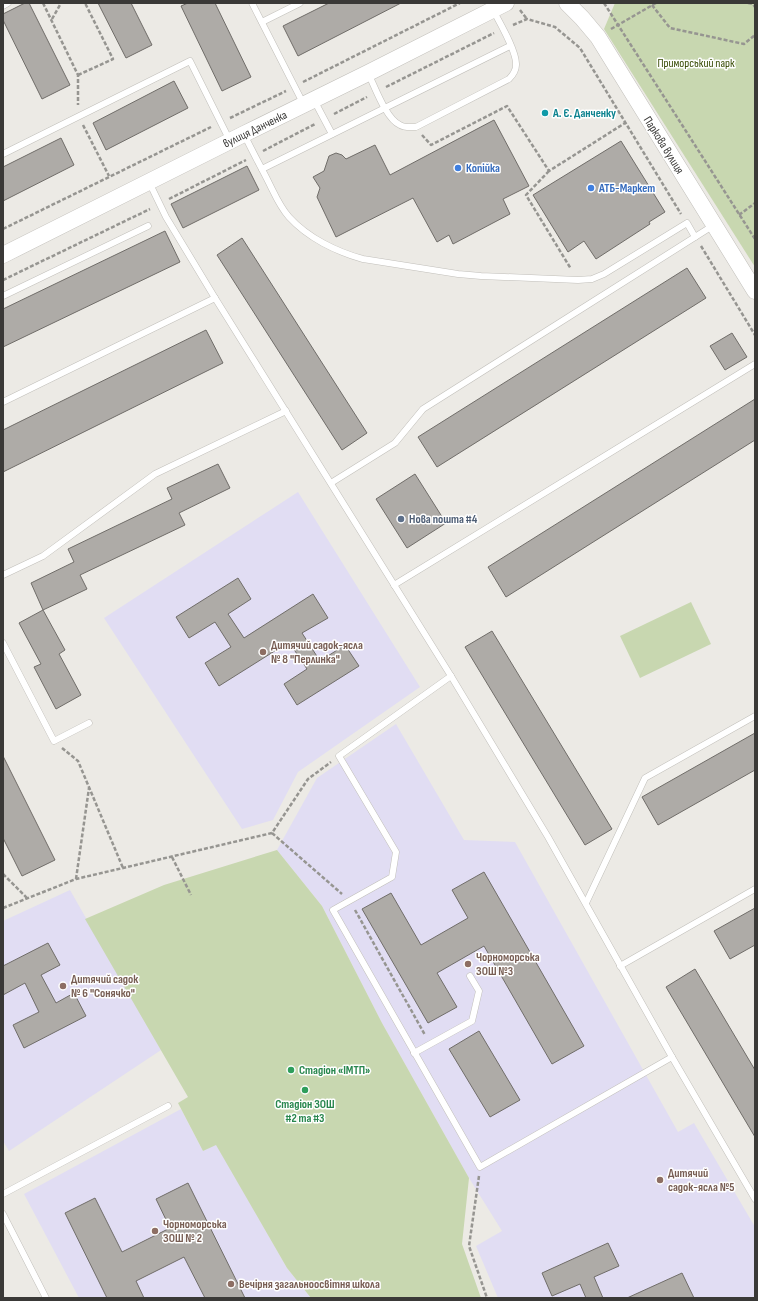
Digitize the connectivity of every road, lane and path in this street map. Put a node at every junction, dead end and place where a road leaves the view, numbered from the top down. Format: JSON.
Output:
{"nodes":[{"id":1,"x":8,"y":3,"type":"edge"},
{"id":2,"x":43,"y":3,"type":"edge"},
{"id":3,"x":61,"y":3,"type":"edge"},
{"id":4,"x":85,"y":3,"type":"edge"},
{"id":5,"x":252,"y":3,"type":"edge"},
{"id":6,"x":300,"y":3,"type":"edge"},
{"id":7,"x":567,"y":3,"type":"edge"},
{"id":8,"x":604,"y":3,"type":"edge"},
{"id":9,"x":656,"y":3,"type":"edge"},
{"id":10,"x":748,"y":3,"type":"edge"},
{"id":11,"x":652,"y":5,"type":"junction"},
{"id":12,"x":754,"y":5,"type":"edge"},
{"id":13,"x":3,"y":6,"type":"edge"},
{"id":14,"x":500,"y":6,"type":"edge"},
{"id":15,"x":52,"y":20,"type":"junction"},
{"id":16,"x":262,"y":22,"type":"junction"},
{"id":17,"x":618,"y":26,"type":"junction"},
{"id":18,"x":502,"y":29,"type":"junction"},
{"id":19,"x":610,"y":30,"type":"dead end"},
{"id":20,"x":755,"y":35,"type":"edge"},
{"id":21,"x":510,"y":46,"type":"junction"},
{"id":22,"x":368,"y":73,"type":"junction"},
{"id":23,"x":78,"y":75,"type":"junction"},
{"id":24,"x":377,"y":92,"type":"junction"},
{"id":25,"x":309,"y":103,"type":"junction"},
{"id":26,"x":385,"y":108,"type":"junction"},
{"id":27,"x":79,"y":116,"type":"junction"},
{"id":28,"x":324,"y":119,"type":"junction"},
{"id":29,"x":625,"y":123,"type":"junction"},
{"id":30,"x":416,"y":127,"type":"junction"},
{"id":31,"x":332,"y":134,"type":"junction"},
{"id":32,"x":237,"y":138,"type":"junction"},
{"id":33,"x":3,"y":154,"type":"edge"},
{"id":34,"x":255,"y":155,"type":"junction"},
{"id":35,"x":262,"y":169,"type":"junction"},
{"id":36,"x":549,"y":171,"type":"junction"},
{"id":37,"x":109,"y":176,"type":"dead end"},
{"id":38,"x":149,"y":182,"type":"junction"},
{"id":39,"x":755,"y":203,"type":"edge"},
{"id":40,"x":160,"y":204,"type":"junction"},
{"id":41,"x":739,"y":215,"type":"junction"},
{"id":42,"x":687,"y":223,"type":"junction"},
{"id":43,"x":714,"y":225,"type":"junction"},
{"id":44,"x":148,"y":226,"type":"dead end"},
{"id":45,"x":695,"y":237,"type":"junction"},
{"id":46,"x":755,"y":239,"type":"edge"},
{"id":47,"x":3,"y":255,"type":"edge"},
{"id":48,"x":3,"y":280,"type":"edge"},
{"id":49,"x":578,"y":280,"type":"junction"},
{"id":50,"x":755,"y":291,"type":"edge"},
{"id":51,"x":3,"y":296,"type":"edge"},
{"id":52,"x":215,"y":298,"type":"junction"},
{"id":53,"x":755,"y":336,"type":"edge"},
{"id":54,"x":755,"y":364,"type":"edge"},
{"id":55,"x":3,"y":402,"type":"edge"},
{"id":56,"x":286,"y":411,"type":"junction"},
{"id":57,"x":331,"y":483,"type":"junction"},
{"id":58,"x":3,"y":575,"type":"edge"},
{"id":59,"x":394,"y":585,"type":"junction"},
{"id":60,"x":3,"y":643,"type":"edge"},
{"id":61,"x":451,"y":676,"type":"junction"},
{"id":62,"x":755,"y":716,"type":"edge"},
{"id":63,"x":89,"y":723,"type":"dead end"},
{"id":64,"x":54,"y":741,"type":"junction"},
{"id":65,"x":339,"y":756,"type":"junction"},
{"id":66,"x":89,"y":788,"type":"junction"},
{"id":67,"x":172,"y":857,"type":"junction"},
{"id":68,"x":123,"y":868,"type":"junction"},
{"id":69,"x":3,"y":874,"type":"edge"},
{"id":70,"x":76,"y":879,"type":"junction"},
{"id":71,"x":755,"y":889,"type":"edge"},
{"id":72,"x":191,"y":895,"type":"dead end"},
{"id":73,"x":28,"y":899,"type":"junction"},
{"id":74,"x":586,"y":903,"type":"junction"},
{"id":75,"x":3,"y":908,"type":"edge"},
{"id":76,"x":620,"y":966,"type":"junction"},
{"id":77,"x":470,"y":976,"type":"dead end"},
{"id":78,"x":414,"y":1052,"type":"junction"},
{"id":79,"x":672,"y":1057,"type":"junction"},
{"id":80,"x":168,"y":1106,"type":"dead end"},
{"id":81,"x":480,"y":1167,"type":"junction"},
{"id":82,"x":3,"y":1194,"type":"edge"},
{"id":83,"x":755,"y":1199,"type":"edge"},
{"id":84,"x":3,"y":1214,"type":"edge"},
{"id":85,"x":46,"y":1298,"type":"edge"},
{"id":86,"x":487,"y":1298,"type":"edge"}],
"edges":[{"from":1,"to":13,"type":"lane"},
{"from":2,"to":15,"type":"path"},
{"from":3,"to":15,"type":"path"},
{"from":4,"to":23,"type":"path"},
{"from":5,"to":16,"type":"lane"},
{"from":6,"to":16,"type":"lane"},
{"from":7,"to":43,"type":"street","name":"Паркова вулиця"},
{"from":8,"to":17,"type":"path"},
{"from":9,"to":11,"type":"path"},
{"from":10,"to":12,"type":"path"},
{"from":11,"to":17,"type":"path"},
{"from":11,"to":20,"type":"path"},
{"from":14,"to":18,"type":"lane"},
{"from":14,"to":22,"type":"street","name":"вулиця Данченка"},
{"from":15,"to":23,"type":"path"},
{"from":16,"to":25,"type":"lane"},
{"from":17,"to":19,"type":"path"},
{"from":17,"to":41,"type":"path"},
{"from":18,"to":21,"type":"lane"},
{"from":18,"to":24,"type":"path"},
{"from":18,"to":29,"type":"path"},
{"from":21,"to":26,"type":"lane"},
{"from":21,"to":30,"type":"lane"},
{"from":22,"to":24,"type":"lane"},
{"from":22,"to":25,"type":"street","name":"вулиця Данченка"},
{"from":23,"to":27,"type":"path"},
{"from":24,"to":26,"type":"lane"},
{"from":24,"to":28,"type":"path"},
{"from":25,"to":28,"type":"lane"},
{"from":25,"to":32,"type":"street","name":"вулиця Данченка"},
{"from":26,"to":30,"type":"lane"},
{"from":26,"to":31,"type":"lane"},
{"from":27,"to":32,"type":"lane"},
{"from":27,"to":33,"type":"lane"},
{"from":27,"to":37,"type":"path"},
{"from":28,"to":31,"type":"lane"},
{"from":28,"to":34,"type":"path"},
{"from":29,"to":36,"type":"path"},
{"from":29,"to":42,"type":"path"},
{"from":30,"to":36,"type":"path"},
{"from":31,"to":35,"type":"lane"},
{"from":32,"to":34,"type":"lane"},
{"from":32,"to":38,"type":"street","name":"вулиця Данченка"},
{"from":34,"to":35,"type":"lane"},
{"from":34,"to":40,"type":"path"},
{"from":35,"to":49,"type":"lane"},
{"from":36,"to":49,"type":"path"},
{"from":38,"to":40,"type":"lane"},
{"from":38,"to":47,"type":"street","name":"вулиця Данченка"},
{"from":39,"to":41,"type":"path"},
{"from":40,"to":48,"type":"path"},
{"from":40,"to":52,"type":"lane"},
{"from":41,"to":46,"type":"path"},
{"from":42,"to":45,"type":"lane"},
{"from":42,"to":49,"type":"lane"},
{"from":43,"to":45,"type":"lane"},
{"from":43,"to":50,"type":"street","name":"Паркова вулиця"},
{"from":44,"to":51,"type":"lane"},
{"from":45,"to":53,"type":"path"},
{"from":45,"to":57,"type":"lane"},
{"from":52,"to":55,"type":"lane"},
{"from":52,"to":56,"type":"lane"},
{"from":54,"to":59,"type":"lane"},
{"from":56,"to":57,"type":"lane"},
{"from":56,"to":58,"type":"lane"},
{"from":57,"to":59,"type":"lane"},
{"from":59,"to":61,"type":"lane"},
{"from":60,"to":64,"type":"lane"},
{"from":61,"to":65,"type":"lane"},
{"from":61,"to":74,"type":"lane"},
{"from":62,"to":74,"type":"lane"},
{"from":63,"to":64,"type":"lane"},
{"from":64,"to":66,"type":"path"},
{"from":65,"to":67,"type":"path"},
{"from":65,"to":78,"type":"lane"},
{"from":66,"to":68,"type":"path"},
{"from":66,"to":70,"type":"path"},
{"from":67,"to":68,"type":"path"},
{"from":67,"to":72,"type":"path"},
{"from":68,"to":70,"type":"path"},
{"from":69,"to":73,"type":"path"},
{"from":70,"to":73,"type":"path"},
{"from":71,"to":76,"type":"lane"},
{"from":73,"to":75,"type":"path"},
{"from":74,"to":76,"type":"lane"},
{"from":76,"to":79,"type":"lane"},
{"from":77,"to":78,"type":"lane"},
{"from":78,"to":81,"type":"lane"},
{"from":79,"to":81,"type":"lane"},
{"from":79,"to":83,"type":"lane"},
{"from":80,"to":82,"type":"lane"},
{"from":81,"to":86,"type":"path"},
{"from":84,"to":85,"type":"lane"}]}
